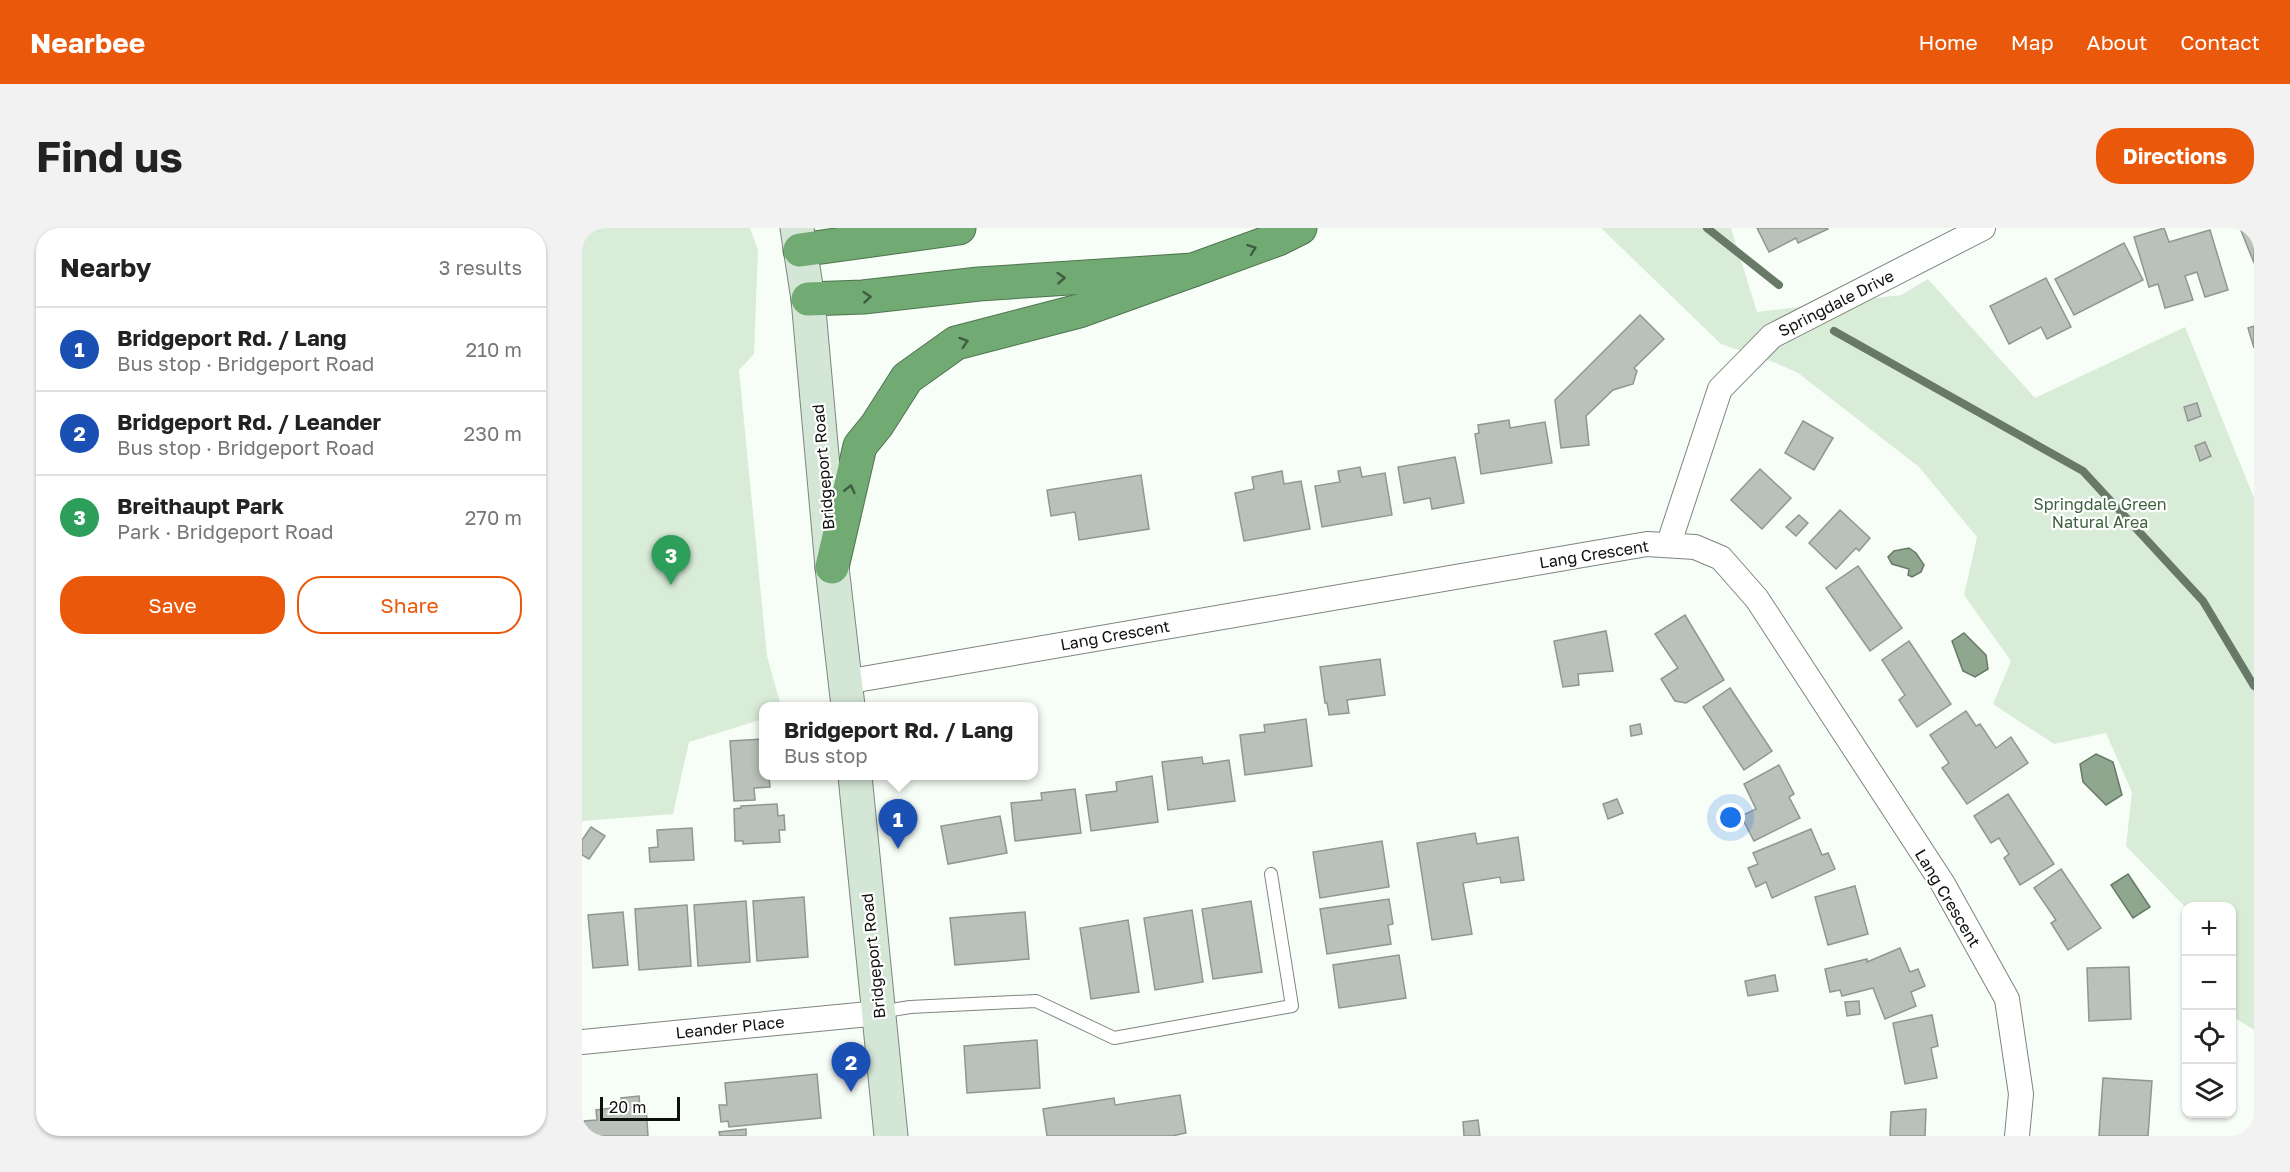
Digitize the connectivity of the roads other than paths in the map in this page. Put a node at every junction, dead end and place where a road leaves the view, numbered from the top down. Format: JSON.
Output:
{"nodes":[{"id":1,"x":959,"y":228,"type":"edge"},
{"id":2,"x":1300,"y":228,"type":"edge"},
{"id":3,"x":1983,"y":228,"type":"edge"},
{"id":4,"x":799,"y":239,"type":"edge"},
{"id":5,"x":1193,"y":270,"type":"junction"},
{"id":6,"x":808,"y":299,"type":"junction"},
{"id":7,"x":1669,"y":543,"type":"junction"},
{"id":8,"x":832,"y":567,"type":"junction"},
{"id":9,"x":847,"y":694,"type":"edge"},
{"id":10,"x":855,"y":780,"type":"edge"},
{"id":11,"x":1271,"y":874,"type":"dead end"},
{"id":12,"x":879,"y":1012,"type":"junction"},
{"id":13,"x":582,"y":1042,"type":"edge"},
{"id":14,"x":891,"y":1136,"type":"edge"},
{"id":15,"x":2017,"y":1136,"type":"edge"}],
"edges":[{"from":1,"to":4,"type":"highway"},
{"from":5,"to":2,"type":"highway","one_way":true},
{"from":3,"to":7,"type":"street","name":"Springdale Drive"},
{"from":4,"to":6,"type":"main road","name":"Bridgeport Road"},
{"from":6,"to":5,"type":"highway","one_way":true},
{"from":8,"to":5,"type":"highway","one_way":true},
{"from":6,"to":8,"type":"main road","name":"Bridgeport Road"},
{"from":7,"to":9,"type":"street","name":"Lang Crescent"},
{"from":7,"to":15,"type":"street","name":"Lang Crescent"},
{"from":8,"to":9,"type":"main road","name":"Bridgeport Road"},
{"from":10,"to":12,"type":"main road","name":"Bridgeport Road"},
{"from":11,"to":12,"type":"lane"},
{"from":12,"to":13,"type":"street","name":"Leander Place"},
{"from":12,"to":14,"type":"main road","name":"Bridgeport Road"}]}
